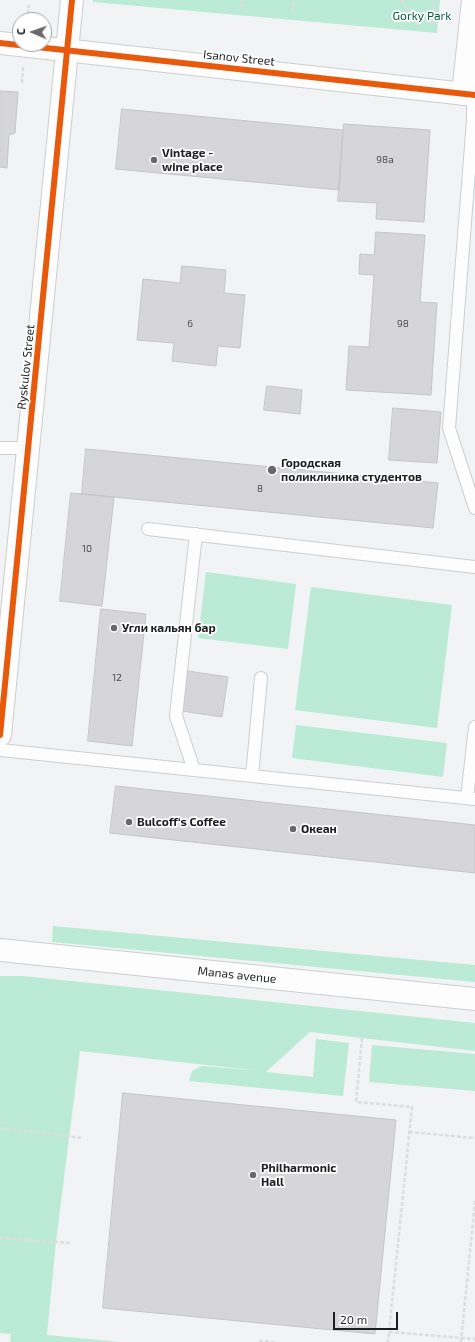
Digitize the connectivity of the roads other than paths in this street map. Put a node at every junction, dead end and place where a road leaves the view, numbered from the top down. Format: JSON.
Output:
{"nodes":[{"id":1,"x":72,"y":0,"type":"edge"},
{"id":2,"x":473,"y":0,"type":"edge"},
{"id":3,"x":0,"y":42,"type":"edge"},
{"id":4,"x":67,"y":50,"type":"junction"},
{"id":5,"x":470,"y":95,"type":"edge"},
{"id":6,"x":0,"y":448,"type":"edge"},
{"id":7,"x":29,"y":448,"type":"junction"},
{"id":8,"x":475,"y":508,"type":"edge"},
{"id":9,"x":148,"y":529,"type":"dead end"},
{"id":10,"x":196,"y":534,"type":"junction"},
{"id":11,"x":475,"y":567,"type":"edge"},
{"id":12,"x":261,"y":678,"type":"dead end"},
{"id":13,"x":475,"y":727,"type":"edge"},
{"id":14,"x":0,"y":735,"type":"edge"},
{"id":15,"x":0,"y":750,"type":"edge"},
{"id":16,"x":194,"y":770,"type":"junction"},
{"id":17,"x":252,"y":776,"type":"junction"},
{"id":18,"x":471,"y":798,"type":"edge"},
{"id":19,"x":0,"y":950,"type":"edge"},
{"id":20,"x":475,"y":999,"type":"edge"}],
"edges":[{"from":1,"to":4,"type":"street","name":"Ryskulov Street"},
{"from":2,"to":5,"type":"street"},
{"from":3,"to":4,"type":"street","name":"Isanov Street"},
{"from":4,"to":5,"type":"street","name":"Isanov Street"},
{"from":4,"to":7,"type":"street","name":"Ryskulov Street"},
{"from":5,"to":8,"type":"lane"},
{"from":6,"to":7,"type":"lane"},
{"from":7,"to":14,"type":"street","name":"Ryskulov Street"},
{"from":9,"to":10,"type":"lane"},
{"from":10,"to":11,"type":"lane"},
{"from":10,"to":16,"type":"lane"},
{"from":12,"to":17,"type":"lane"},
{"from":13,"to":18,"type":"lane"},
{"from":15,"to":16,"type":"lane"},
{"from":16,"to":17,"type":"lane"},
{"from":17,"to":18,"type":"lane"},
{"from":19,"to":20,"type":"street","name":"Manas avenue"}]}
